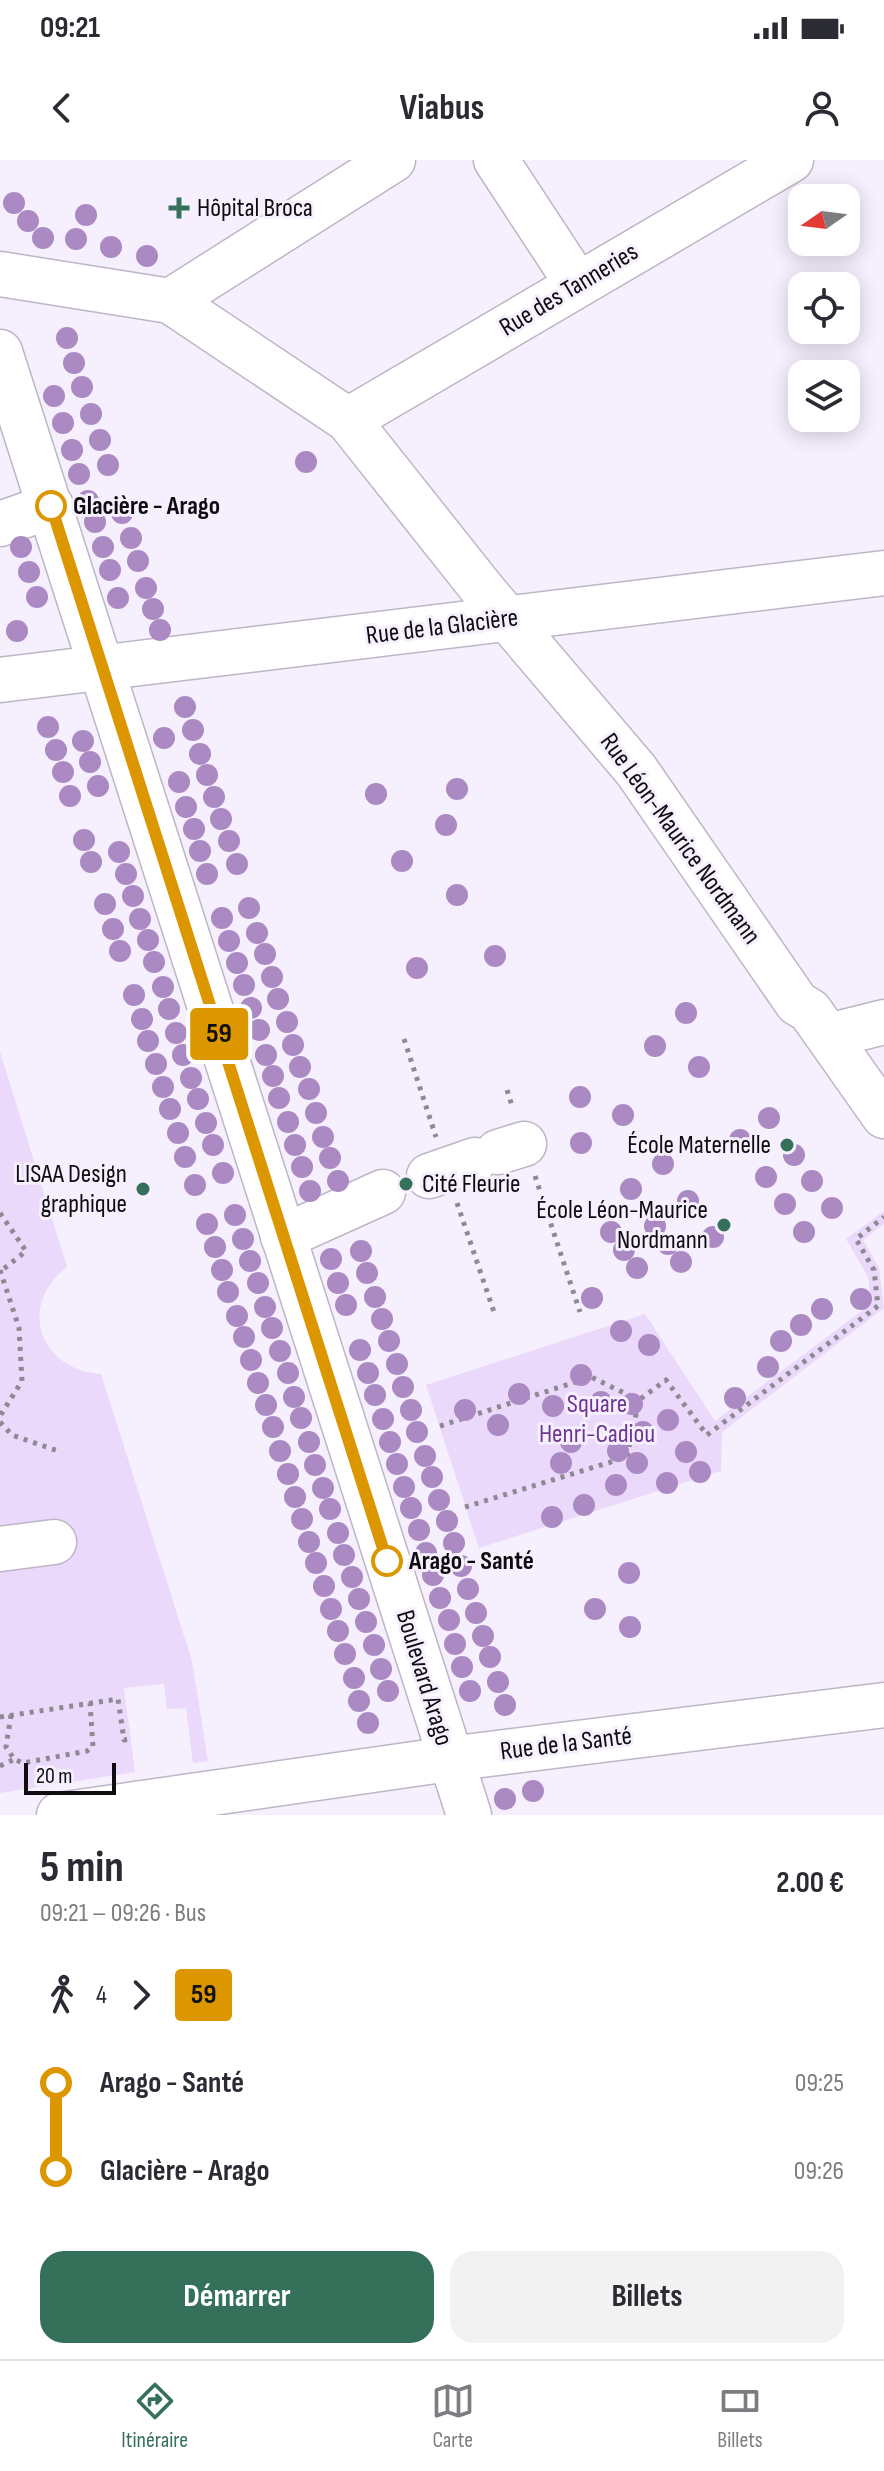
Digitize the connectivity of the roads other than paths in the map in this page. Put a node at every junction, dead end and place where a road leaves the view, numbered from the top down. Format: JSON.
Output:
{"nodes":[{"id":1,"x":393,"y":160,"type":"edge"},
{"id":2,"x":496,"y":160,"type":"edge"},
{"id":3,"x":791,"y":160,"type":"edge"},
{"id":4,"x":0,"y":274,"type":"edge"},
{"id":5,"x":578,"y":285,"type":"junction"},
{"id":6,"x":170,"y":301,"type":"junction"},
{"id":7,"x":0,"y":352,"type":"edge"},
{"id":8,"x":348,"y":420,"type":"junction"},
{"id":9,"x":51,"y":506,"type":"junction"},
{"id":10,"x":0,"y":524,"type":"edge"},
{"id":11,"x":884,"y":573,"type":"edge"},
{"id":12,"x":508,"y":619,"type":"junction"},
{"id":13,"x":102,"y":669,"type":"junction"},
{"id":14,"x":0,"y":680,"type":"edge"},
{"id":15,"x":884,"y":1022,"type":"edge"},
{"id":16,"x":828,"y":1036,"type":"junction"},
{"id":17,"x":869,"y":1069,"type":"edge"},
{"id":18,"x":884,"y":1116,"type":"edge"},
{"id":19,"x":383,"y":1192,"type":"dead end"},
{"id":20,"x":283,"y":1237,"type":"junction"},
{"id":21,"x":54,"y":1542,"type":"dead end"},
{"id":22,"x":0,"y":1549,"type":"edge"},
{"id":23,"x":884,"y":1705,"type":"edge"},
{"id":24,"x":449,"y":1759,"type":"junction"},
{"id":25,"x":147,"y":1809,"type":"edge"},
{"id":26,"x":59,"y":1815,"type":"edge"},
{"id":27,"x":469,"y":1815,"type":"edge"}],
"edges":[{"from":1,"to":6,"type":"street"},
{"from":2,"to":5,"type":"street"},
{"from":3,"to":5,"type":"street","name":"Rue des Tanneries"},
{"from":4,"to":6,"type":"street","name":"Rue Léon-Maurice Nordmann"},
{"from":5,"to":8,"type":"street","name":"Rue des Tanneries"},
{"from":6,"to":8,"type":"street","name":"Rue Léon-Maurice Nordmann"},
{"from":7,"to":9,"type":"street","name":"Boulevard Arago"},
{"from":8,"to":12,"type":"street","name":"Rue Léon-Maurice Nordmann"},
{"from":9,"to":10,"type":"street"},
{"from":9,"to":13,"type":"street","name":"Boulevard Arago"},
{"from":11,"to":12,"type":"street","name":"Rue de la Glacière"},
{"from":12,"to":13,"type":"street","name":"Rue de la Glacière"},
{"from":12,"to":16,"type":"street","name":"Rue Léon-Maurice Nordmann"},
{"from":13,"to":14,"type":"street","name":"Rue de la Glacière"},
{"from":13,"to":20,"type":"street","name":"Boulevard Arago"},
{"from":15,"to":16,"type":"street"},
{"from":16,"to":17,"type":"street","name":"Rue Léon-Maurice Nordmann"},
{"from":17,"to":18,"type":"street","name":"Rue Léon-Maurice Nordmann"},
{"from":19,"to":20,"type":"street"},
{"from":20,"to":24,"type":"street","name":"Boulevard Arago"},
{"from":21,"to":22,"type":"street"},
{"from":23,"to":24,"type":"street","name":"Rue de la Santé"},
{"from":24,"to":25,"type":"street","name":"Rue de la Santé"},
{"from":24,"to":27,"type":"street","name":"Boulevard Arago"},
{"from":25,"to":26,"type":"street","name":"Rue de la Santé"}]}
